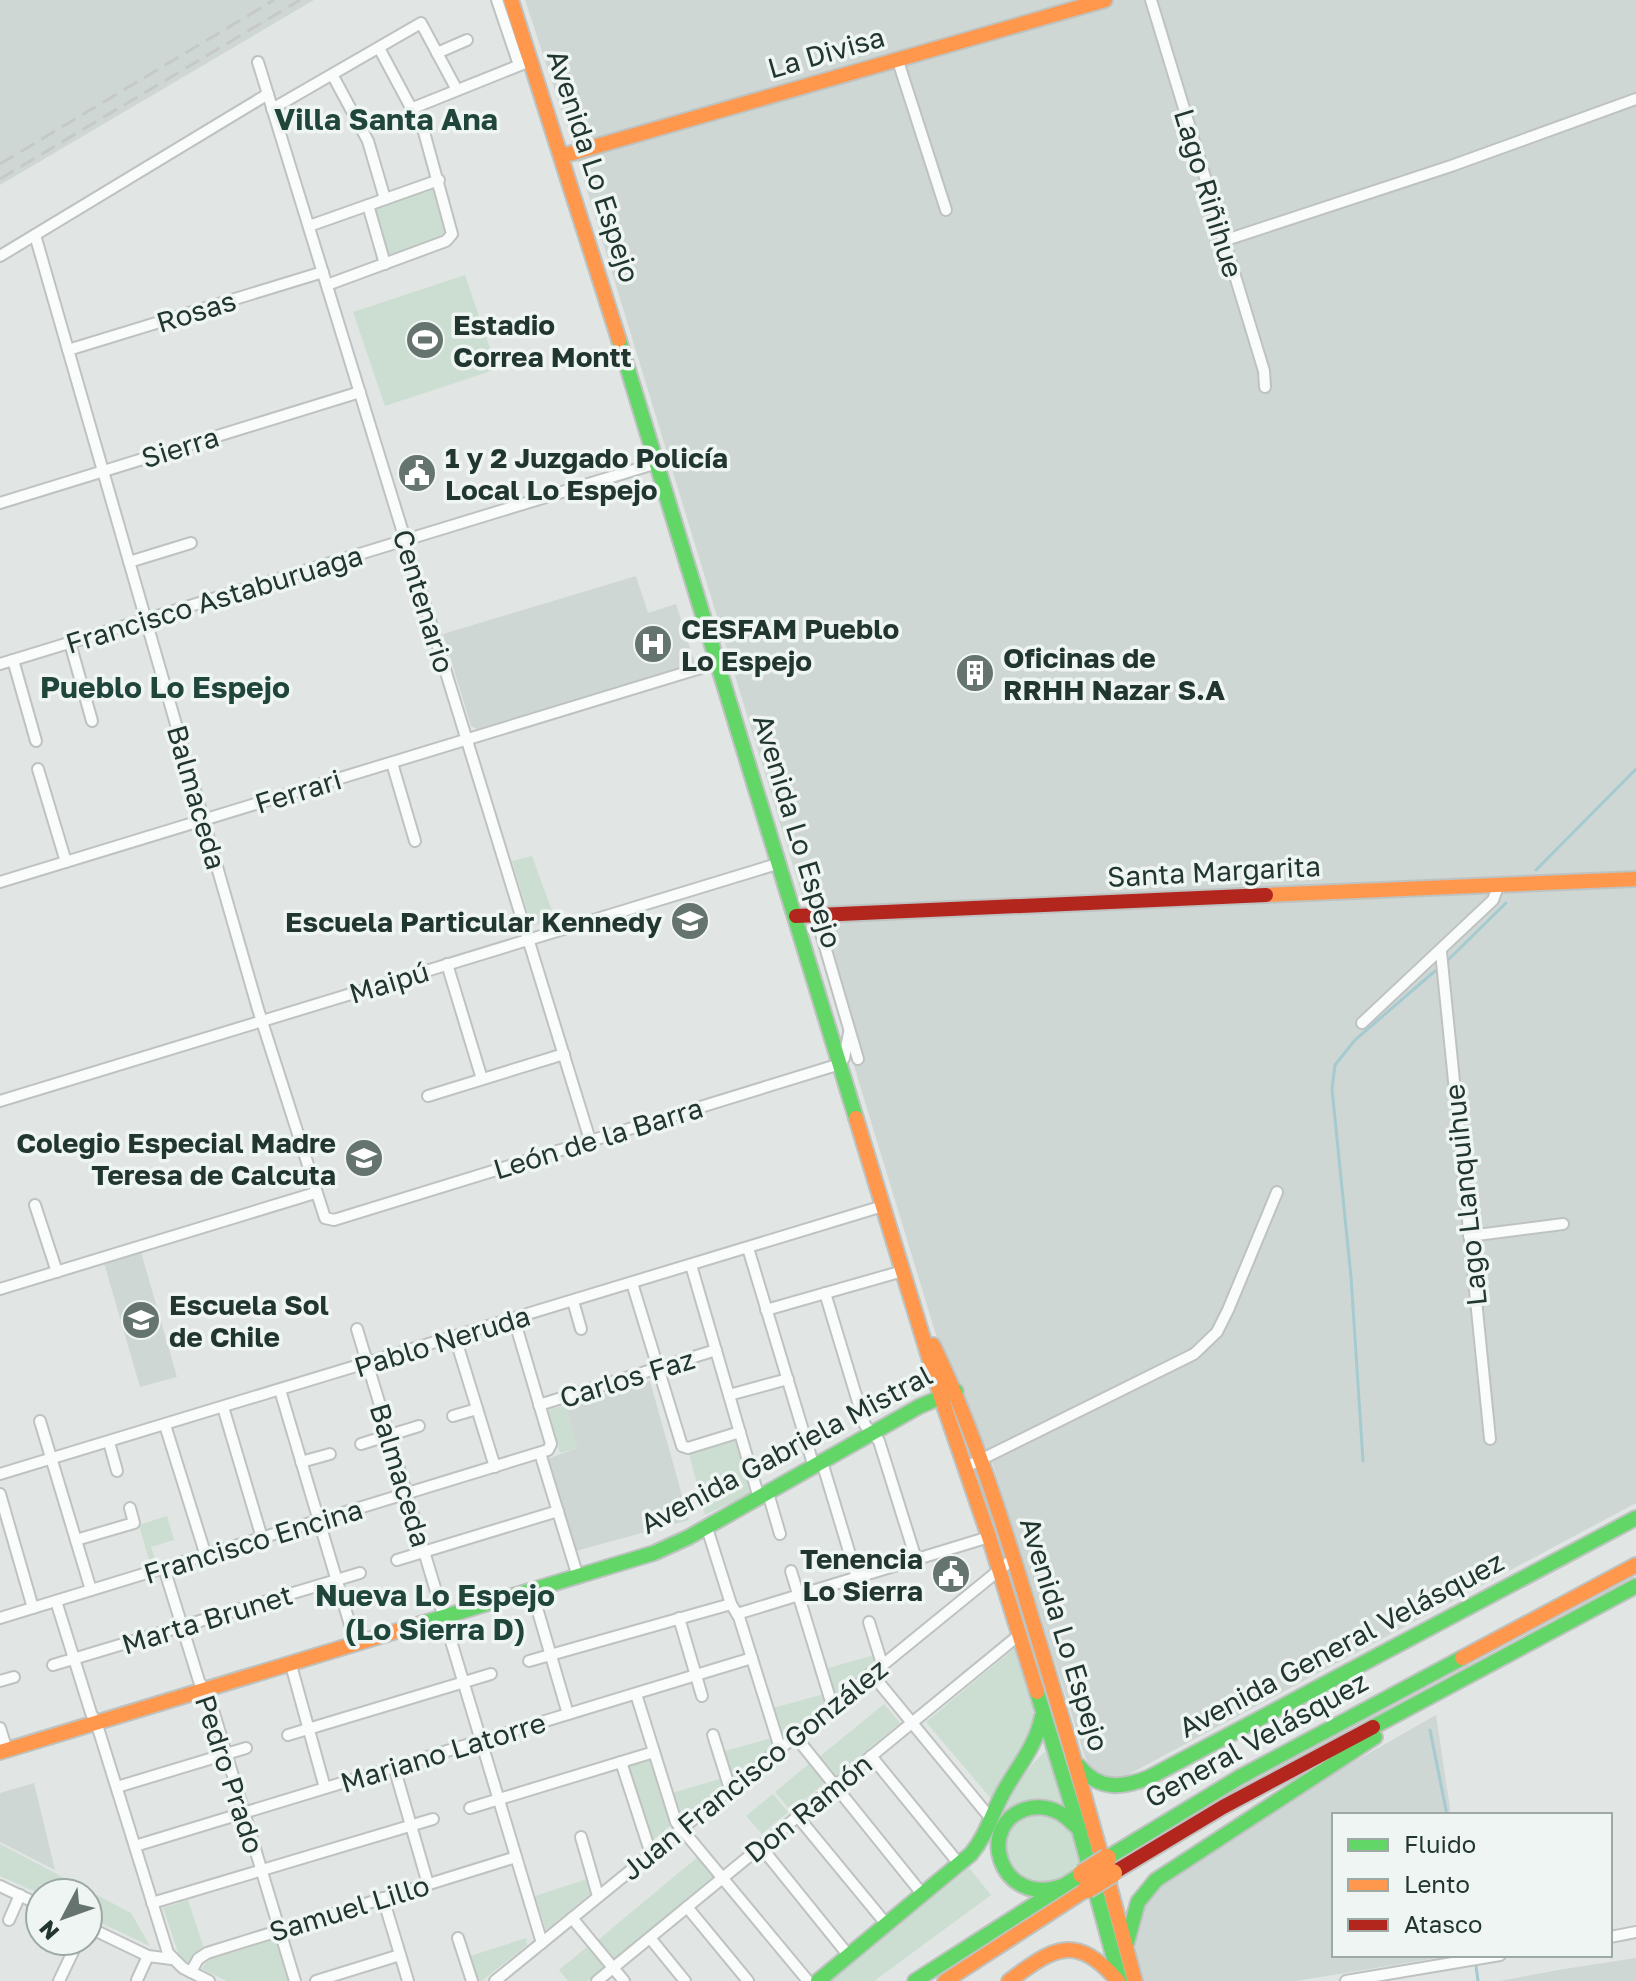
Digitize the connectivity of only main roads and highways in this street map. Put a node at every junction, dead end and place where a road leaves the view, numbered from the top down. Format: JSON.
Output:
{"nodes":[{"id":1,"x":511,"y":0,"type":"edge"},
{"id":2,"x":1105,"y":0,"type":"edge"},
{"id":3,"x":562,"y":156,"type":"junction"},
{"id":4,"x":1636,"y":879,"type":"edge"},
{"id":5,"x":796,"y":916,"type":"junction"},
{"id":6,"x":949,"y":1394,"type":"junction"},
{"id":7,"x":974,"y":1462,"type":"junction"},
{"id":8,"x":1636,"y":1518,"type":"edge"},
{"id":9,"x":1006,"y":1564,"type":"junction"},
{"id":10,"x":1636,"y":1565,"type":"edge"},
{"id":11,"x":1636,"y":1586,"type":"edge"},
{"id":12,"x":1468,"y":1675,"type":"junction"},
{"id":13,"x":1043,"y":1686,"type":"junction"},
{"id":14,"x":1043,"y":1741,"type":"junction"},
{"id":15,"x":3,"y":1751,"type":"edge"},
{"id":16,"x":1074,"y":1759,"type":"junction"},
{"id":17,"x":1082,"y":1787,"type":"junction"},
{"id":18,"x":1079,"y":1829,"type":"junction"},
{"id":19,"x":1110,"y":1866,"type":"junction"},
{"id":20,"x":1084,"y":1882,"type":"junction"},
{"id":21,"x":1062,"y":1886,"type":"junction"},
{"id":22,"x":1126,"y":1946,"type":"junction"},
{"id":23,"x":818,"y":1981,"type":"edge"},
{"id":24,"x":915,"y":1981,"type":"edge"},
{"id":25,"x":945,"y":1981,"type":"edge"},
{"id":26,"x":1009,"y":1981,"type":"edge"},
{"id":27,"x":1119,"y":1981,"type":"edge"},
{"id":28,"x":1135,"y":1981,"type":"edge"}],
"edges":[{"from":1,"to":3,"type":"main road","name":"Avenida Lo Espejo"},
{"from":2,"to":3,"type":"main road","name":"La Divisa"},
{"from":3,"to":5,"type":"main road","name":"Avenida Lo Espejo"},
{"from":4,"to":5,"type":"main road","name":"Santa Margarita"},
{"from":5,"to":6,"type":"main road","name":"Avenida Lo Espejo"},
{"from":6,"to":7,"type":"main road","name":"Avenida Lo Espejo"},
{"from":6,"to":15,"type":"main road","name":"Avenida Gabriela Mistral"},
{"from":7,"to":9,"type":"main road","name":"Avenida Lo Espejo"},
{"from":7,"to":9,"type":"main road","name":"Avenida Lo Espejo"},
{"from":8,"to":16,"type":"main road","name":"Avenida General Velásquez"},
{"from":9,"to":13,"type":"main road","name":"Avenida Lo Espejo"},
{"from":9,"to":13,"type":"main road","name":"Avenida Lo Espejo"},
{"from":10,"to":19,"type":"main road","name":"General Velásquez"},
{"from":11,"to":12,"type":"main road","name":"General Velásquez"},
{"from":12,"to":19,"type":"main road","name":"General Velásquez"},
{"from":12,"to":22,"type":"main road"},
{"from":13,"to":14,"type":"main road","name":"Avenida Lo Espejo"},
{"from":13,"to":16,"type":"main road","name":"Avenida Lo Espejo"},
{"from":14,"to":17,"type":"main road"},
{"from":14,"to":18,"type":"main road","name":"Avenida Lo Espejo"},
{"from":14,"to":23,"type":"main road"},
{"from":16,"to":17,"type":"main road","name":"Avenida Lo Espejo"},
{"from":17,"to":22,"type":"main road","name":"Avenida Lo Espejo"},
{"from":18,"to":21,"type":"main road"},
{"from":18,"to":27,"type":"main road","name":"Avenida Lo Espejo"},
{"from":19,"to":20,"type":"main road","name":"General Velásquez","bridge":true},
{"from":20,"to":21,"type":"main road","name":"General Velásquez"},
{"from":20,"to":25,"type":"main road","name":"General Velásquez"},
{"from":21,"to":24,"type":"main road","name":"General Velásquez"},
{"from":22,"to":28,"type":"main road","name":"Avenida Lo Espejo"},
{"from":26,"to":27,"type":"main road"}]}
